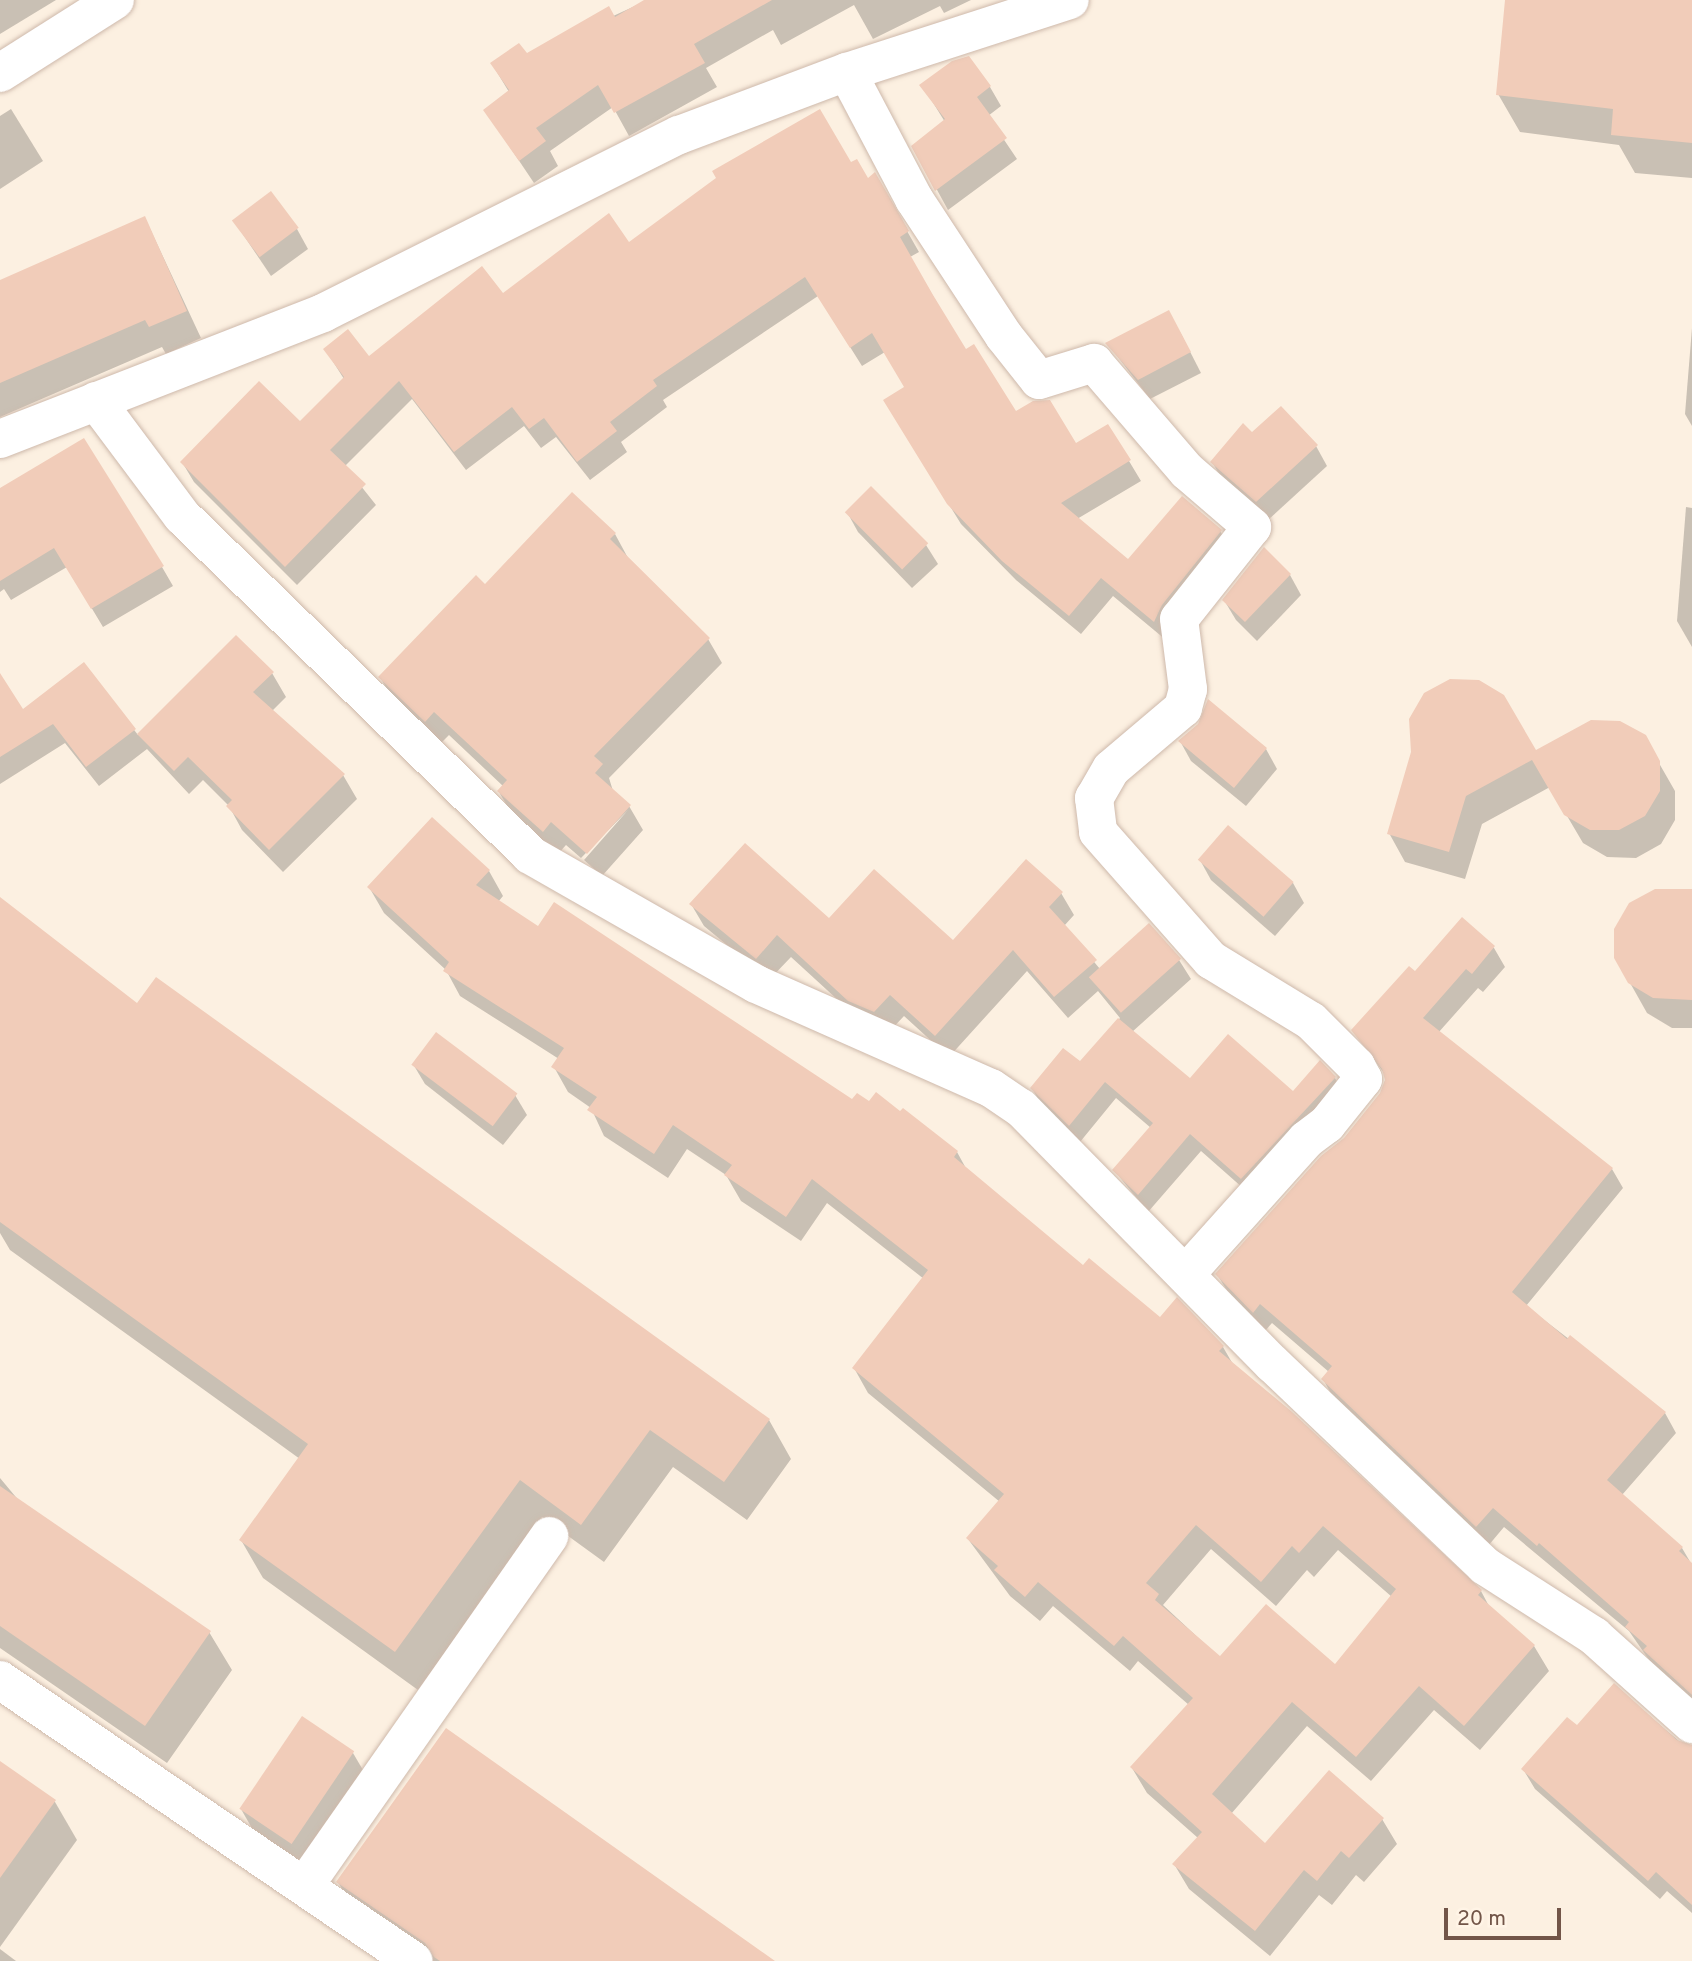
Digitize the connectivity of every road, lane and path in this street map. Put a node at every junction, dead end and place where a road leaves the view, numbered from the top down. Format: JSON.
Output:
{"nodes":[{"id":1,"x":115,"y":0,"type":"edge"},
{"id":2,"x":1070,"y":0,"type":"edge"},
{"id":3,"x":847,"y":72,"type":"junction"},
{"id":4,"x":0,"y":73,"type":"edge"},
{"id":5,"x":96,"y":401,"type":"junction"},
{"id":6,"x":0,"y":439,"type":"edge"},
{"id":7,"x":1185,"y":1275,"type":"junction"},
{"id":8,"x":549,"y":1536,"type":"dead end"},
{"id":9,"x":0,"y":1680,"type":"edge"},
{"id":10,"x":1692,"y":1724,"type":"edge"},
{"id":11,"x":305,"y":1885,"type":"junction"},
{"id":12,"x":413,"y":1961,"type":"edge"}],
"edges":[{"from":1,"to":4,"type":"street"},
{"from":2,"to":3,"type":"street"},
{"from":3,"to":5,"type":"street"},
{"from":3,"to":7,"type":"street"},
{"from":5,"to":6,"type":"street"},
{"from":5,"to":7,"type":"street"},
{"from":7,"to":10,"type":"street"},
{"from":8,"to":11,"type":"street"},
{"from":9,"to":11,"type":"street"},
{"from":11,"to":12,"type":"street"}]}
